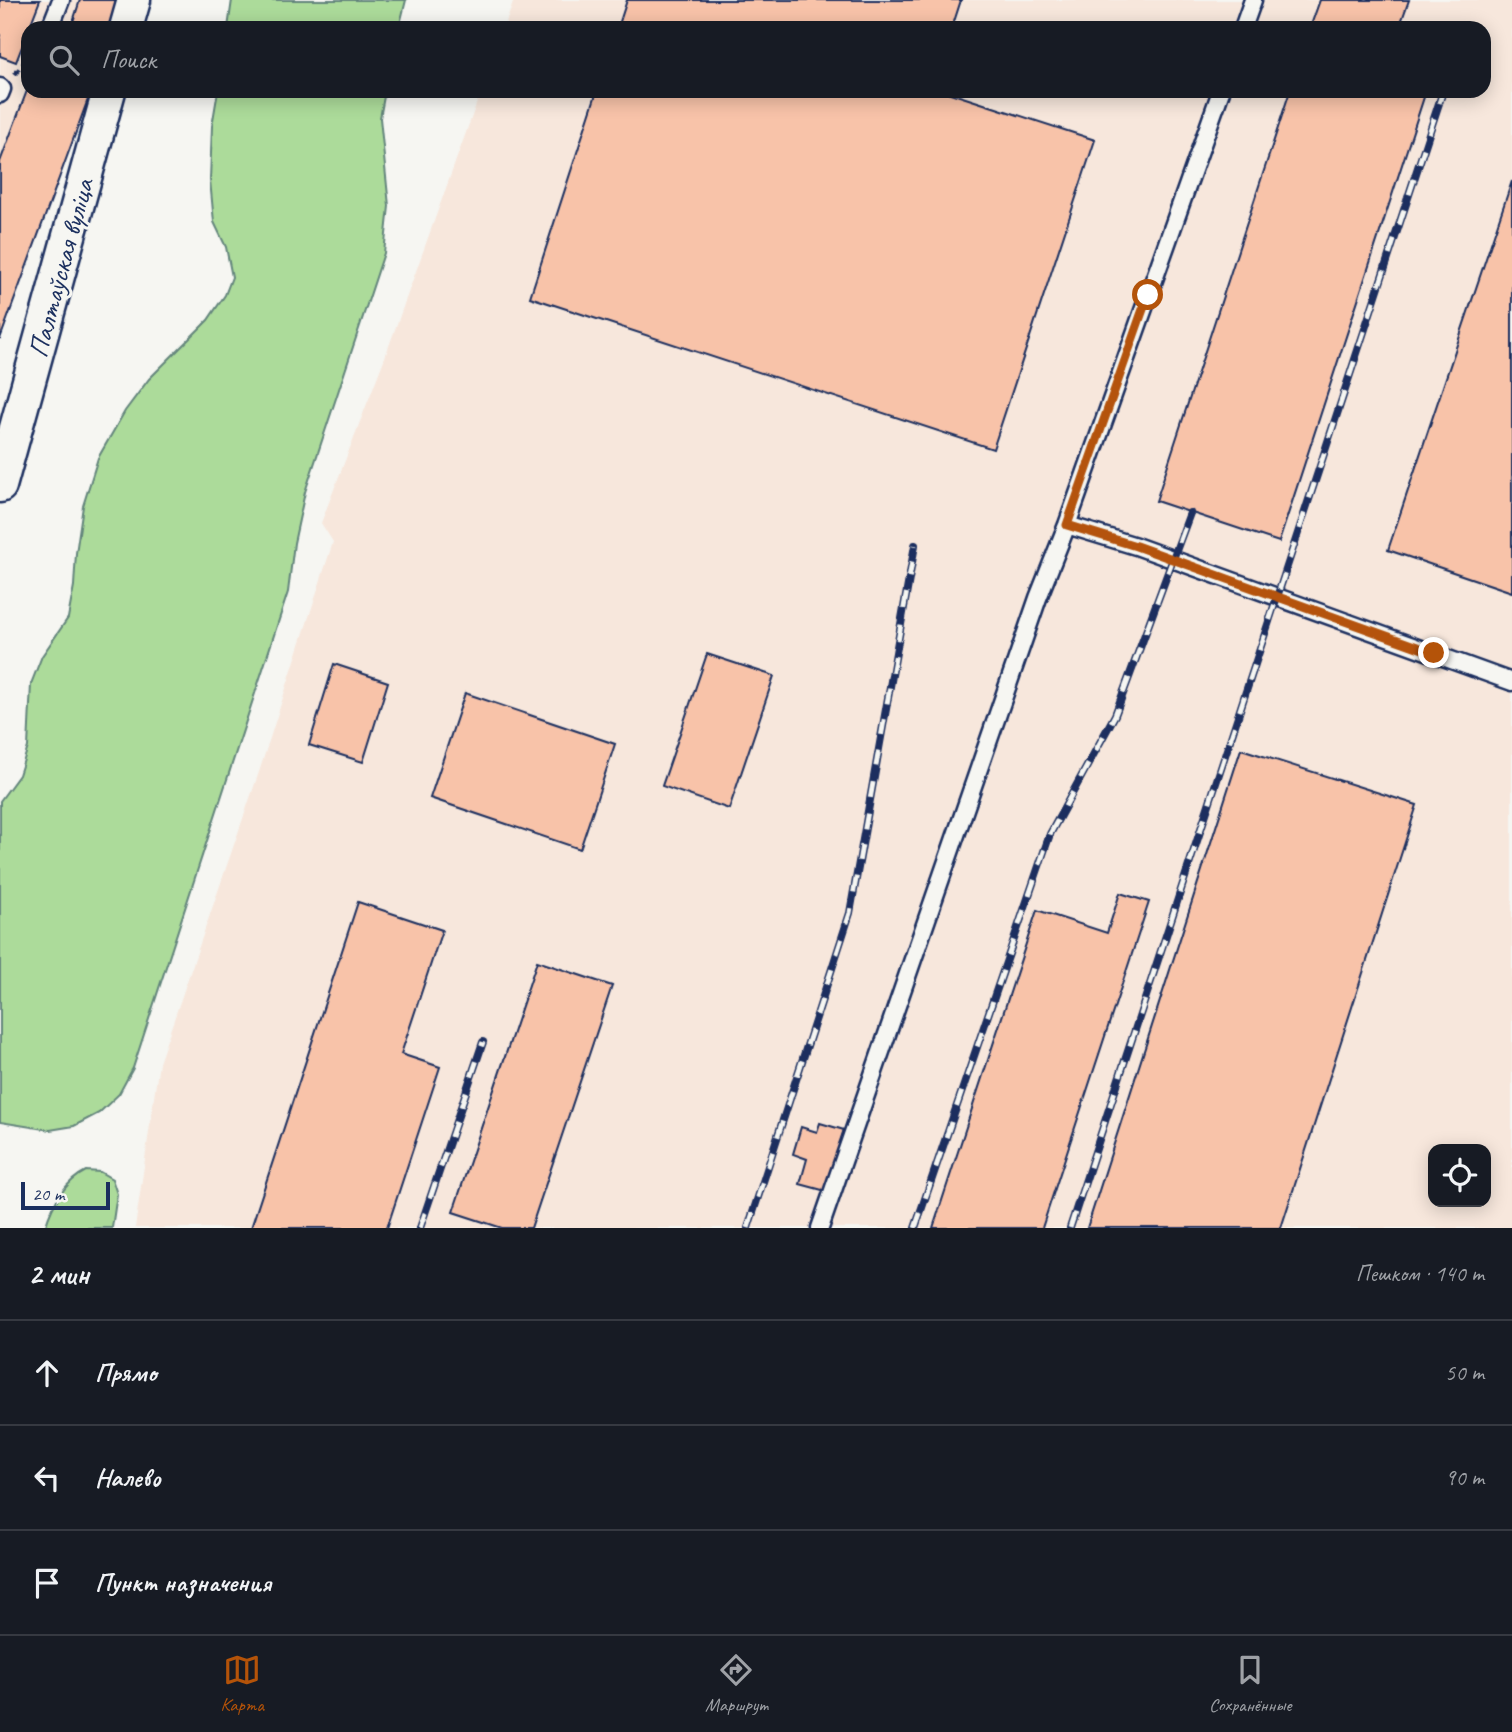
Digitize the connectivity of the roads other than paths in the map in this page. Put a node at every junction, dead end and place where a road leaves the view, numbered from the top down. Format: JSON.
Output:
{"nodes":[{"id":1,"x":61,"y":0,"type":"edge"},
{"id":2,"x":134,"y":0,"type":"edge"},
{"id":3,"x":1253,"y":0,"type":"edge"},
{"id":4,"x":53,"y":21,"type":"edge"},
{"id":5,"x":128,"y":21,"type":"edge"},
{"id":6,"x":1246,"y":21,"type":"edge"},
{"id":7,"x":0,"y":88,"type":"edge"},
{"id":8,"x":0,"y":94,"type":"edge"},
{"id":9,"x":107,"y":98,"type":"edge"},
{"id":10,"x":1219,"y":98,"type":"edge"},
{"id":11,"x":0,"y":486,"type":"edge"},
{"id":12,"x":1067,"y":525,"type":"junction"},
{"id":13,"x":1512,"y":682,"type":"edge"},
{"id":14,"x":820,"y":1228,"type":"edge"}],
"edges":[{"from":1,"to":4,"type":"lane"},
{"from":2,"to":5,"type":"street"},
{"from":3,"to":6,"type":"lane"},
{"from":7,"to":8,"type":"lane"},
{"from":9,"to":11,"type":"street","name":"Палтаўская вуліца"},
{"from":10,"to":12,"type":"lane"},
{"from":12,"to":13,"type":"lane"},
{"from":12,"to":14,"type":"lane"}]}
